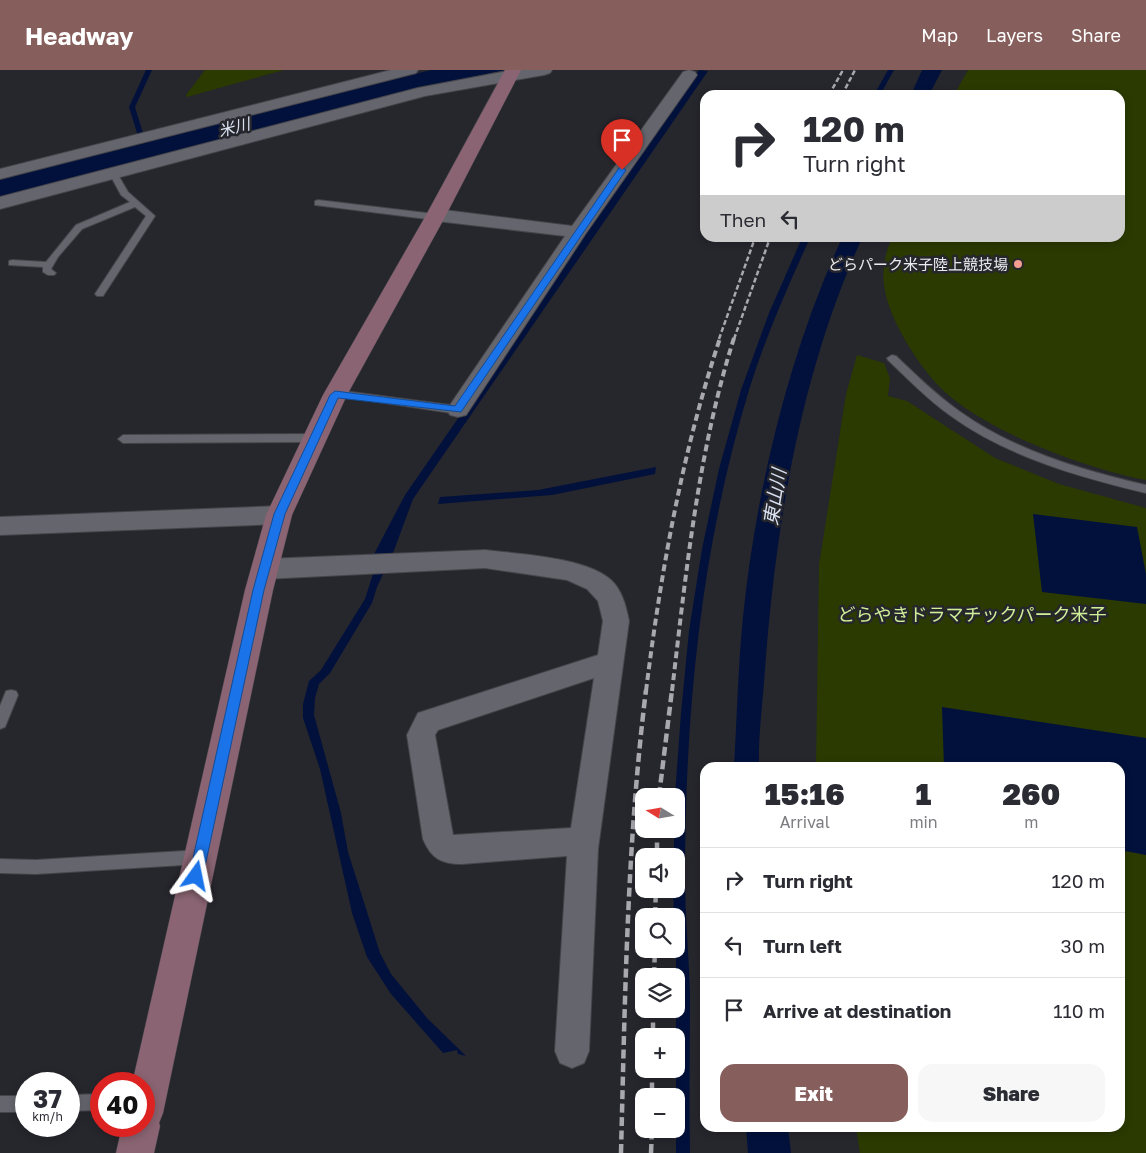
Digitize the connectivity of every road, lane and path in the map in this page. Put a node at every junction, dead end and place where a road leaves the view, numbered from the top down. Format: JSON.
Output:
{"nodes":[{"id":1,"x":410,"y":70,"type":"edge"},
{"id":2,"x":544,"y":70,"type":"edge"},
{"id":3,"x":512,"y":72,"type":"edge"},
{"id":4,"x":483,"y":75,"type":"edge"},
{"id":5,"x":689,"y":75,"type":"dead end"},
{"id":6,"x":114,"y":173,"type":"junction"},
{"id":7,"x":0,"y":174,"type":"edge"},
{"id":8,"x":0,"y":203,"type":"edge"},
{"id":9,"x":136,"y":203,"type":"junction"},
{"id":10,"x":318,"y":203,"type":"dead end"},
{"id":11,"x":435,"y":216,"type":"junction"},
{"id":12,"x":578,"y":232,"type":"junction"},
{"id":13,"x":12,"y":263,"type":"dead end"},
{"id":14,"x":100,"y":294,"type":"dead end"},
{"id":15,"x":892,"y":358,"type":"dead end"},
{"id":16,"x":336,"y":394,"type":"junction"},
{"id":17,"x":458,"y":410,"type":"joint"},
{"id":18,"x":315,"y":438,"type":"junction"},
{"id":19,"x":123,"y":439,"type":"dead end"},
{"id":20,"x":1146,"y":490,"type":"edge"},
{"id":21,"x":279,"y":514,"type":"junction"},
{"id":22,"x":0,"y":526,"type":"edge"},
{"id":23,"x":265,"y":569,"type":"junction"},
{"id":24,"x":610,"y":662,"type":"junction"},
{"id":25,"x":11,"y":695,"type":"dead end"},
{"id":26,"x":0,"y":723,"type":"edge"},
{"id":27,"x":584,"y":841,"type":"junction"},
{"id":28,"x":200,"y":857,"type":"junction"},
{"id":29,"x":0,"y":866,"type":"edge"},
{"id":30,"x":572,"y":1051,"type":"dead end"},
{"id":31,"x":153,"y":1072,"type":"edge"},
{"id":32,"x":0,"y":1104,"type":"edge"},
{"id":33,"x":15,"y":1104,"type":"edge"},
{"id":34,"x":138,"y":1137,"type":"edge"},
{"id":35,"x":135,"y":1153,"type":"edge"}],
"edges":[{"from":1,"to":7,"type":"street"},
{"from":2,"to":3,"type":"street"},
{"from":3,"to":4,"type":"street"},
{"from":3,"to":11,"type":"street"},
{"from":4,"to":6,"type":"street"},
{"from":5,"to":12,"type":"street"},
{"from":6,"to":8,"type":"street"},
{"from":6,"to":9,"type":"lane"},
{"from":9,"to":13,"type":"lane"},
{"from":9,"to":14,"type":"lane"},
{"from":10,"to":11,"type":"lane"},
{"from":11,"to":12,"type":"street"},
{"from":11,"to":16,"type":"street"},
{"from":12,"to":17,"type":"street"},
{"from":15,"to":20,"type":"lane"},
{"from":16,"to":17,"type":"lane"},
{"from":16,"to":18,"type":"street"},
{"from":18,"to":19,"type":"lane"},
{"from":18,"to":21,"type":"street"},
{"from":21,"to":22,"type":"street"},
{"from":21,"to":23,"type":"street"},
{"from":23,"to":24,"type":"street"},
{"from":23,"to":28,"type":"street"},
{"from":24,"to":27,"type":"street"},
{"from":24,"to":27,"type":"street"},
{"from":25,"to":26,"type":"lane"},
{"from":27,"to":30,"type":"street"},
{"from":28,"to":29,"type":"lane"},
{"from":28,"to":31,"type":"street"},
{"from":32,"to":33,"type":"lane"},
{"from":34,"to":35,"type":"street"}]}
